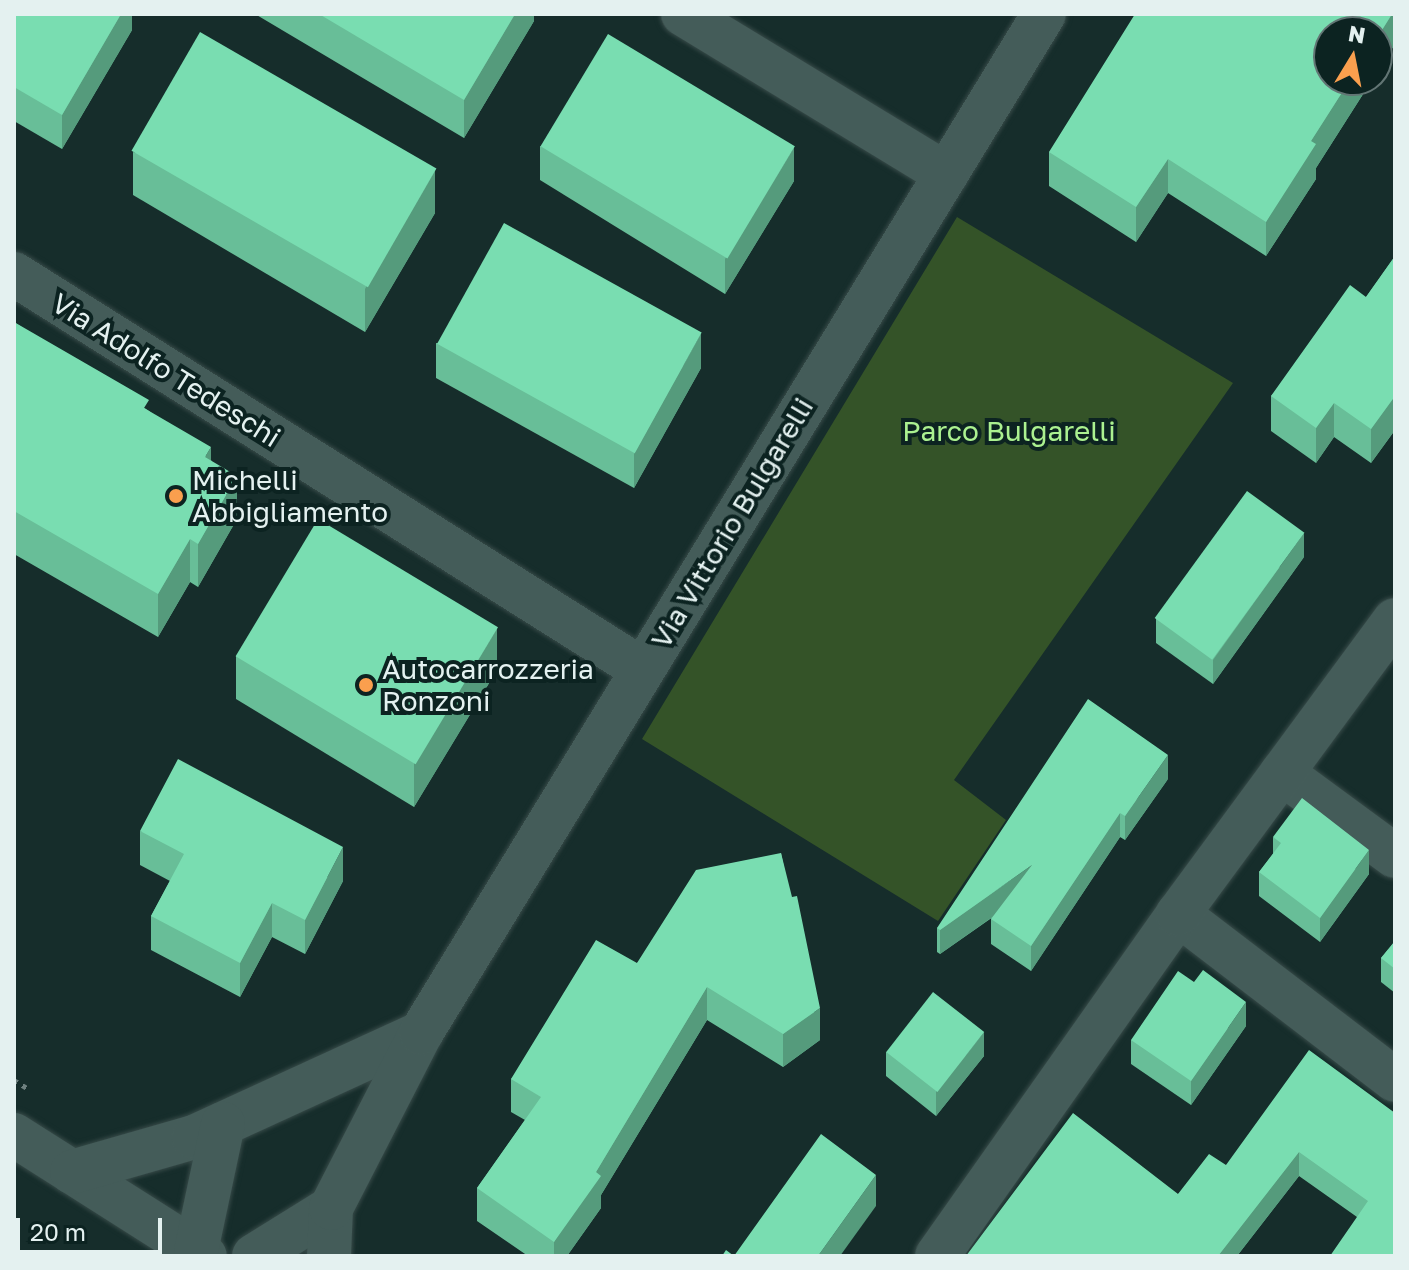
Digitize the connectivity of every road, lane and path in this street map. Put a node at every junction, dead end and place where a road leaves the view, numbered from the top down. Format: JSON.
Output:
{"nodes":[{"id":1,"x":683,"y":14,"type":"edge"},
{"id":2,"x":1044,"y":14,"type":"edge"},
{"id":3,"x":946,"y":174,"type":"junction"},
{"id":4,"x":14,"y":274,"type":"edge"},
{"id":5,"x":1395,"y":620,"type":"edge"},
{"id":6,"x":643,"y":670,"type":"junction"},
{"id":7,"x":1282,"y":773,"type":"junction"},
{"id":8,"x":1395,"y":856,"type":"edge"},
{"id":9,"x":1178,"y":914,"type":"junction"},
{"id":10,"x":421,"y":1033,"type":"junction"},
{"id":11,"x":1395,"y":1080,"type":"edge"},
{"id":12,"x":223,"y":1124,"type":"junction"},
{"id":13,"x":14,"y":1135,"type":"edge"},
{"id":14,"x":72,"y":1172,"type":"junction"},
{"id":15,"x":331,"y":1208,"type":"junction"},
{"id":16,"x":201,"y":1253,"type":"edge"},
{"id":17,"x":254,"y":1256,"type":"edge"},
{"id":18,"x":329,"y":1256,"type":"edge"},
{"id":19,"x":937,"y":1256,"type":"edge"}],
"edges":[{"from":1,"to":3,"type":"street"},
{"from":2,"to":3,"type":"street","name":"Via Vittorio Bulgarelli"},
{"from":3,"to":6,"type":"street","name":"Via Vittorio Bulgarelli"},
{"from":4,"to":6,"type":"street","name":"Via Adolfo Tedeschi"},
{"from":5,"to":7,"type":"street"},
{"from":6,"to":10,"type":"street","name":"Via Vittorio Bulgarelli"},
{"from":7,"to":8,"type":"street"},
{"from":7,"to":9,"type":"street"},
{"from":9,"to":11,"type":"street"},
{"from":9,"to":19,"type":"street"},
{"from":10,"to":12,"type":"street"},
{"from":10,"to":15,"type":"street","name":"Via Vittorio Bulgarelli"},
{"from":12,"to":14,"type":"street"},
{"from":12,"to":16,"type":"street"},
{"from":13,"to":14,"type":"street"},
{"from":14,"to":16,"type":"street"},
{"from":15,"to":17,"type":"street"},
{"from":15,"to":18,"type":"street","name":"Via Vittorio Bulgarelli"}]}
